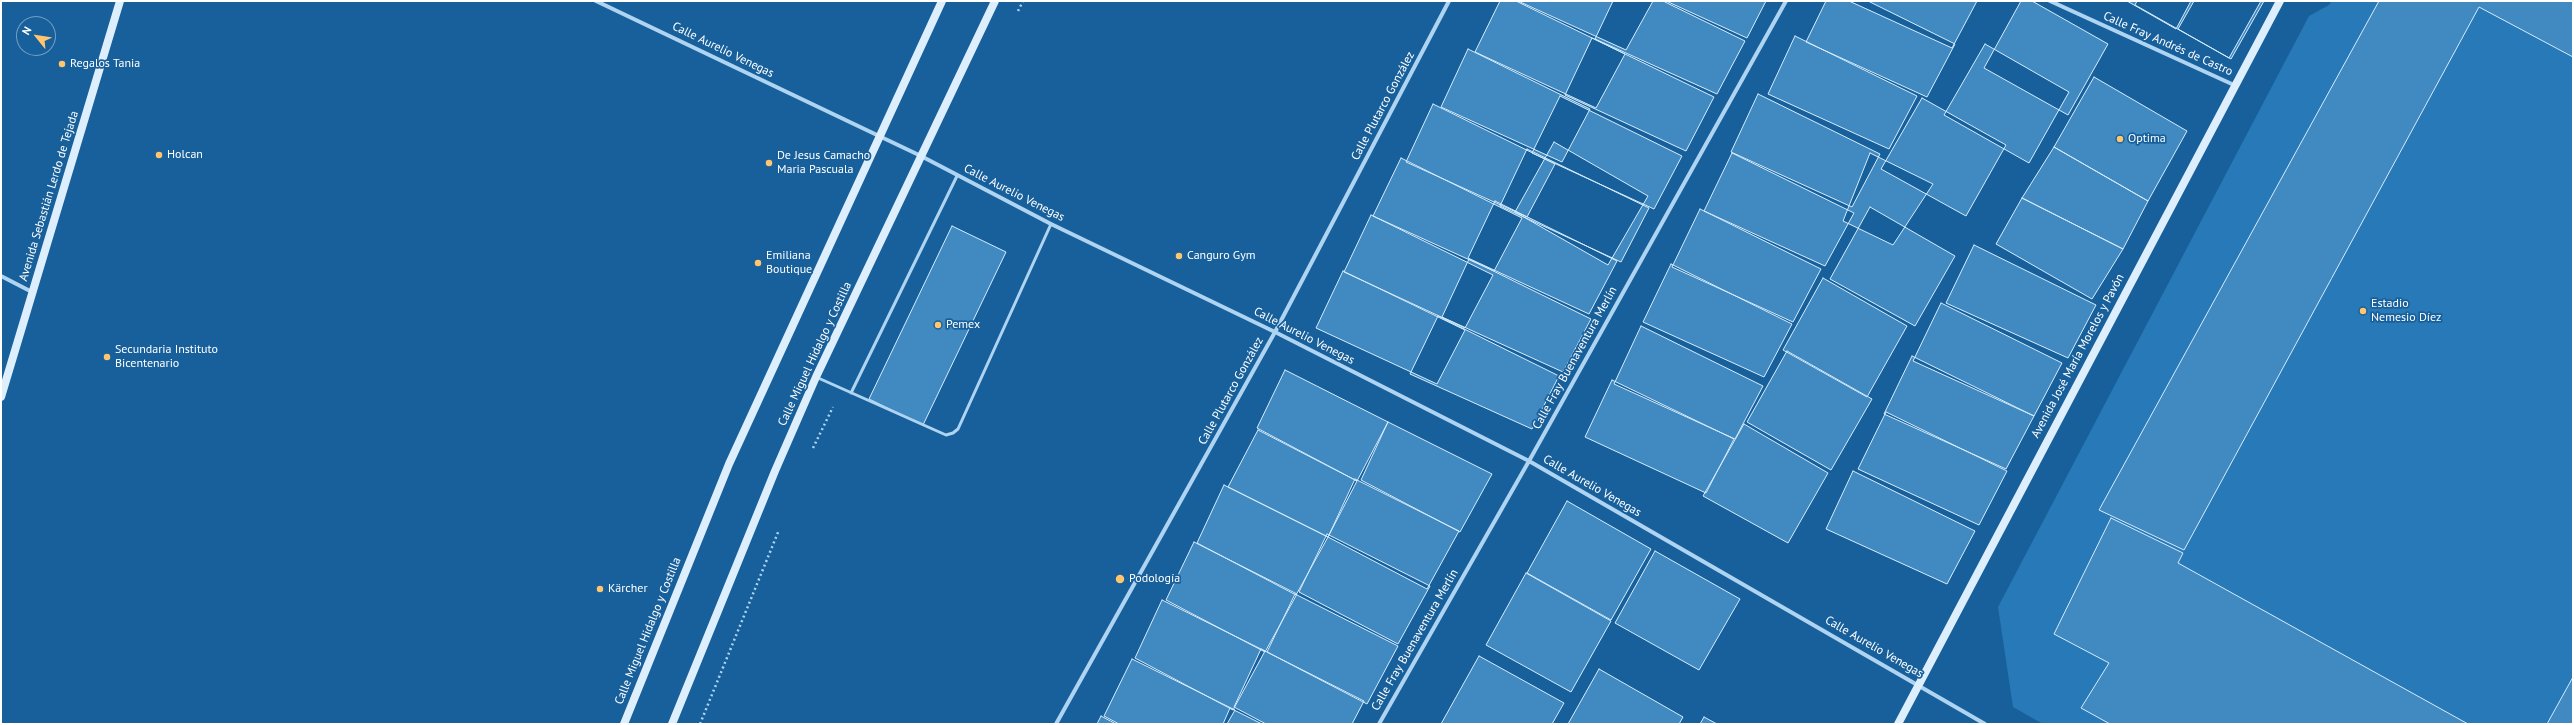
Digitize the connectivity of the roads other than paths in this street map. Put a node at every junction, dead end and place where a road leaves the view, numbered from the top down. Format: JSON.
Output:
{"nodes":[{"id":1,"x":120,"y":1,"type":"edge"},
{"id":2,"x":596,"y":1,"type":"edge"},
{"id":3,"x":942,"y":1,"type":"edge"},
{"id":4,"x":995,"y":1,"type":"edge"},
{"id":5,"x":1449,"y":1,"type":"edge"},
{"id":6,"x":1786,"y":1,"type":"edge"},
{"id":7,"x":2050,"y":1,"type":"edge"},
{"id":8,"x":2280,"y":1,"type":"edge"},
{"id":9,"x":2234,"y":85,"type":"junction"},
{"id":10,"x":881,"y":137,"type":"junction"},
{"id":11,"x":921,"y":156,"type":"junction"},
{"id":12,"x":957,"y":176,"type":"junction"},
{"id":13,"x":1051,"y":224,"type":"junction"},
{"id":14,"x":1,"y":276,"type":"edge"},
{"id":15,"x":33,"y":292,"type":"junction"},
{"id":16,"x":1275,"y":332,"type":"junction"},
{"id":17,"x":816,"y":377,"type":"junction"},
{"id":18,"x":851,"y":393,"type":"junction"},
{"id":19,"x":1,"y":397,"type":"edge"},
{"id":20,"x":1529,"y":461,"type":"junction"},
{"id":21,"x":1918,"y":684,"type":"junction"},
{"id":22,"x":624,"y":724,"type":"edge"},
{"id":23,"x":672,"y":724,"type":"edge"},
{"id":24,"x":1056,"y":724,"type":"edge"},
{"id":25,"x":1379,"y":724,"type":"edge"},
{"id":26,"x":1898,"y":724,"type":"edge"},
{"id":27,"x":1985,"y":724,"type":"edge"}],
"edges":[{"from":1,"to":15,"type":"main road","name":"Avenida Sebastián Lerdo de Tejada"},
{"from":2,"to":10,"type":"street","name":"Calle Aurelio Venegas"},
{"from":3,"to":10,"type":"main road","name":"Calle Miguel Hidalgo y Costilla"},
{"from":4,"to":11,"type":"main road","name":"Calle Miguel Hidalgo y Costilla"},
{"from":5,"to":16,"type":"street","name":"Calle Plutarco González"},
{"from":6,"to":20,"type":"street","name":"Calle Fray Buenaventura Merlín"},
{"from":7,"to":9,"type":"street","name":"Calle Fray Andrés de Castro"},
{"from":8,"to":9,"type":"main road","name":"Avenida José María Morelos y Pavón"},
{"from":9,"to":21,"type":"main road","name":"Avenida José María Morelos y Pavón"},
{"from":10,"to":11,"type":"street","name":"Calle Aurelio Venegas"},
{"from":10,"to":22,"type":"main road","name":"Calle Miguel Hidalgo y Costilla"},
{"from":11,"to":12,"type":"street","name":"Calle Aurelio Venegas"},
{"from":11,"to":17,"type":"main road","name":"Calle Miguel Hidalgo y Costilla"},
{"from":12,"to":13,"type":"street","name":"Calle Aurelio Venegas"},
{"from":12,"to":18,"type":"lane"},
{"from":13,"to":16,"type":"street","name":"Calle Aurelio Venegas"},
{"from":13,"to":18,"type":"lane"},
{"from":14,"to":15,"type":"street"},
{"from":15,"to":19,"type":"main road","name":"Avenida Sebastián Lerdo de Tejada"},
{"from":16,"to":20,"type":"street","name":"Calle Aurelio Venegas"},
{"from":16,"to":24,"type":"street","name":"Calle Plutarco González"},
{"from":17,"to":18,"type":"lane"},
{"from":17,"to":23,"type":"main road","name":"Calle Miguel Hidalgo y Costilla"},
{"from":20,"to":21,"type":"street","name":"Calle Aurelio Venegas"},
{"from":20,"to":25,"type":"street","name":"Calle Fray Buenaventura Merlín"},
{"from":21,"to":26,"type":"main road","name":"Avenida José María Morelos y Pavón"},
{"from":21,"to":27,"type":"street","name":"Calle Aurelio Venegas"}]}
